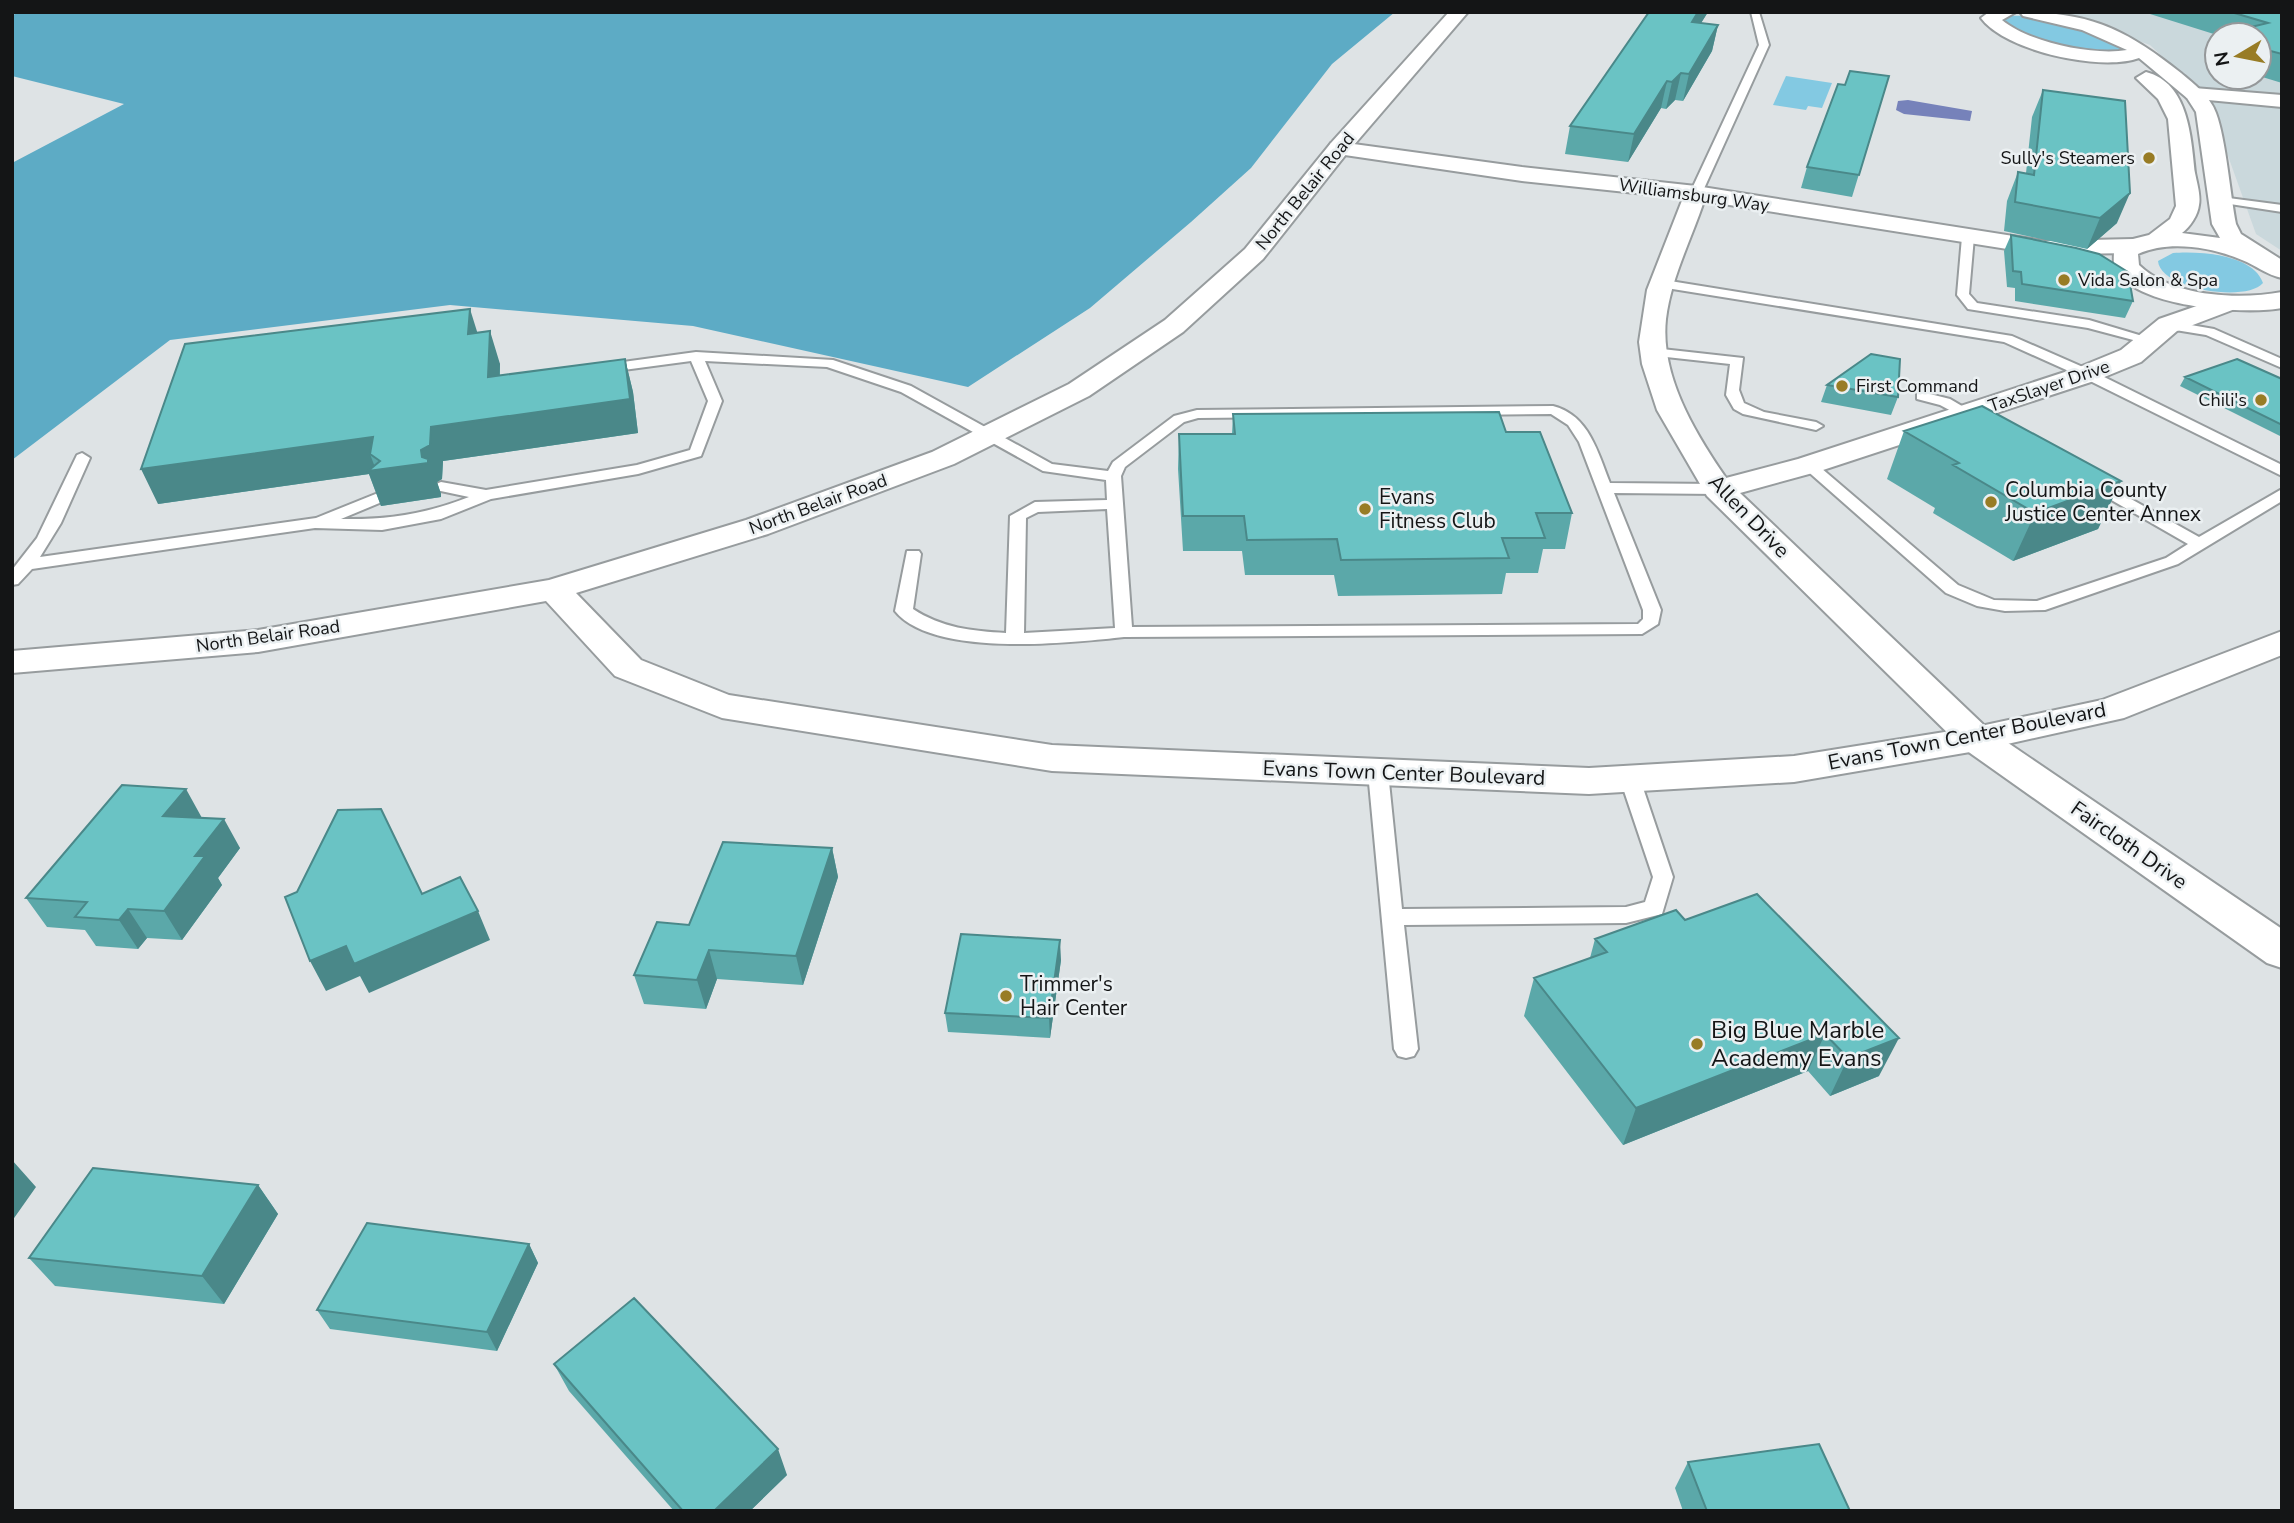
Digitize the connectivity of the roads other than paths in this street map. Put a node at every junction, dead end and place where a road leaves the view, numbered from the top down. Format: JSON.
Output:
{"nodes":[{"id":1,"x":1459,"y":12,"type":"edge"},
{"id":2,"x":1755,"y":12,"type":"edge"},
{"id":3,"x":1971,"y":12,"type":"edge"},
{"id":4,"x":2029,"y":12,"type":"edge"},
{"id":5,"x":1999,"y":17,"type":"edge"},
{"id":6,"x":2138,"y":48,"type":"junction"},
{"id":7,"x":2092,"y":57,"type":"junction"},
{"id":8,"x":2194,"y":94,"type":"junction"},
{"id":9,"x":2282,"y":101,"type":"edge"},
{"id":10,"x":1339,"y":148,"type":"junction"},
{"id":11,"x":1696,"y":193,"type":"junction"},
{"id":12,"x":2221,"y":201,"type":"junction"},
{"id":13,"x":2282,"y":209,"type":"edge"},
{"id":14,"x":1968,"y":237,"type":"junction"},
{"id":15,"x":2158,"y":240,"type":"junction"},
{"id":16,"x":2133,"y":246,"type":"junction"},
{"id":17,"x":2048,"y":247,"type":"junction"},
{"id":18,"x":2259,"y":258,"type":"junction"},
{"id":19,"x":2282,"y":271,"type":"edge"},
{"id":20,"x":2145,"y":279,"type":"junction"},
{"id":21,"x":1664,"y":284,"type":"junction"},
{"id":22,"x":2282,"y":300,"type":"edge"},
{"id":23,"x":2230,"y":305,"type":"junction"},
{"id":24,"x":2282,"y":317,"type":"edge"},
{"id":25,"x":2160,"y":333,"type":"junction"},
{"id":26,"x":1653,"y":352,"type":"junction"},
{"id":27,"x":696,"y":356,"type":"junction"},
{"id":28,"x":2282,"y":364,"type":"edge"},
{"id":29,"x":586,"y":371,"type":"edge"},
{"id":30,"x":2088,"y":374,"type":"junction"},
{"id":31,"x":1922,"y":396,"type":"dead end"},
{"id":32,"x":1967,"y":414,"type":"junction"},
{"id":33,"x":1816,"y":426,"type":"dead end"},
{"id":34,"x":1994,"y":429,"type":"edge"},
{"id":35,"x":988,"y":435,"type":"junction"},
{"id":36,"x":82,"y":457,"type":"dead end"},
{"id":37,"x":1809,"y":465,"type":"junction"},
{"id":38,"x":2282,"y":471,"type":"edge"},
{"id":39,"x":2074,"y":473,"type":"edge"},
{"id":40,"x":1113,"y":476,"type":"junction"},
{"id":41,"x":441,"y":488,"type":"dead end"},
{"id":42,"x":1604,"y":488,"type":"junction"},
{"id":43,"x":1718,"y":489,"type":"junction"},
{"id":44,"x":487,"y":495,"type":"junction"},
{"id":45,"x":2282,"y":495,"type":"edge"},
{"id":46,"x":383,"y":496,"type":"edge"},
{"id":47,"x":1115,"y":504,"type":"junction"},
{"id":48,"x":315,"y":523,"type":"junction"},
{"id":49,"x":2201,"y":545,"type":"junction"},
{"id":50,"x":913,"y":554,"type":"dead end"},
{"id":51,"x":29,"y":564,"type":"junction"},
{"id":52,"x":12,"y":580,"type":"edge"},
{"id":53,"x":554,"y":589,"type":"junction"},
{"id":54,"x":1124,"y":632,"type":"junction"},
{"id":55,"x":1015,"y":637,"type":"junction"},
{"id":56,"x":2282,"y":642,"type":"edge"},
{"id":57,"x":12,"y":662,"type":"edge"},
{"id":58,"x":1976,"y":739,"type":"junction"},
{"id":59,"x":1378,"y":772,"type":"junction"},
{"id":60,"x":1630,"y":779,"type":"junction"},
{"id":61,"x":1392,"y":917,"type":"junction"},
{"id":62,"x":2282,"y":951,"type":"edge"},
{"id":63,"x":1406,"y":1049,"type":"dead end"}],
"edges":[{"from":1,"to":10,"type":"street","name":"North Belair Road"},
{"from":2,"to":11,"type":"lane"},
{"from":3,"to":5,"type":"street"},
{"from":4,"to":6,"type":"street"},
{"from":5,"to":7,"type":"street"},
{"from":6,"to":7,"type":"street"},
{"from":6,"to":8,"type":"street"},
{"from":7,"to":15,"type":"street"},
{"from":8,"to":9,"type":"street"},
{"from":8,"to":12,"type":"street"},
{"from":10,"to":11,"type":"street","name":"Williamsburg Way"},
{"from":10,"to":35,"type":"street","name":"North Belair Road"},
{"from":11,"to":14,"type":"street","name":"Williamsburg Way"},
{"from":11,"to":21,"type":"street","name":"Allen Drive"},
{"from":12,"to":13,"type":"lane"},
{"from":12,"to":18,"type":"street"},
{"from":14,"to":17,"type":"street","name":"Williamsburg Way"},
{"from":14,"to":25,"type":"lane"},
{"from":15,"to":16,"type":"street","name":"Williamsburg Way"},
{"from":15,"to":18,"type":"street"},
{"from":16,"to":17,"type":"street","name":"Williamsburg Way"},
{"from":16,"to":20,"type":"street"},
{"from":17,"to":20,"type":"street","name":"Williamsburg Way"},
{"from":18,"to":19,"type":"street"},
{"from":20,"to":23,"type":"street","name":"Williamsburg Way"},
{"from":20,"to":25,"type":"street"},
{"from":21,"to":26,"type":"street","name":"Allen Drive"},
{"from":21,"to":30,"type":"lane"},
{"from":22,"to":23,"type":"street"},
{"from":23,"to":24,"type":"street"},
{"from":23,"to":25,"type":"street","name":"TaxSlayer Drive"},
{"from":25,"to":28,"type":"lane"},
{"from":25,"to":30,"type":"street","name":"TaxSlayer Drive"},
{"from":26,"to":33,"type":"lane"},
{"from":26,"to":43,"type":"street","name":"Allen Drive"},
{"from":27,"to":29,"type":"lane"},
{"from":27,"to":35,"type":"lane"},
{"from":27,"to":44,"type":"lane"},
{"from":30,"to":32,"type":"street","name":"TaxSlayer Drive"},
{"from":30,"to":38,"type":"lane"},
{"from":31,"to":32,"type":"lane"},
{"from":32,"to":34,"type":"lane"},
{"from":32,"to":37,"type":"street","name":"TaxSlayer Drive"},
{"from":35,"to":40,"type":"lane"},
{"from":35,"to":53,"type":"street","name":"North Belair Road"},
{"from":36,"to":51,"type":"lane"},
{"from":37,"to":43,"type":"street","name":"TaxSlayer Drive"},
{"from":37,"to":49,"type":"lane"},
{"from":39,"to":49,"type":"lane"},
{"from":40,"to":42,"type":"lane"},
{"from":40,"to":47,"type":"lane"},
{"from":41,"to":44,"type":"lane"},
{"from":42,"to":43,"type":"lane"},
{"from":42,"to":54,"type":"lane"},
{"from":43,"to":58,"type":"street","name":"Allen Drive"},
{"from":44,"to":48,"type":"lane"},
{"from":45,"to":49,"type":"lane"},
{"from":46,"to":48,"type":"lane"},
{"from":47,"to":54,"type":"lane"},
{"from":47,"to":55,"type":"lane"},
{"from":48,"to":51,"type":"lane"},
{"from":50,"to":55,"type":"lane"},
{"from":51,"to":52,"type":"lane"},
{"from":53,"to":57,"type":"street","name":"North Belair Road"},
{"from":53,"to":59,"type":"street","name":"Evans Town Center Boulevard"},
{"from":54,"to":55,"type":"lane"},
{"from":56,"to":58,"type":"street","name":"Evans Town Center Boulevard"},
{"from":58,"to":60,"type":"street","name":"Evans Town Center Boulevard"},
{"from":58,"to":62,"type":"street","name":"Faircloth Drive"},
{"from":59,"to":60,"type":"street","name":"Evans Town Center Boulevard"},
{"from":59,"to":61,"type":"lane"},
{"from":60,"to":61,"type":"lane"},
{"from":61,"to":63,"type":"lane"}]}
